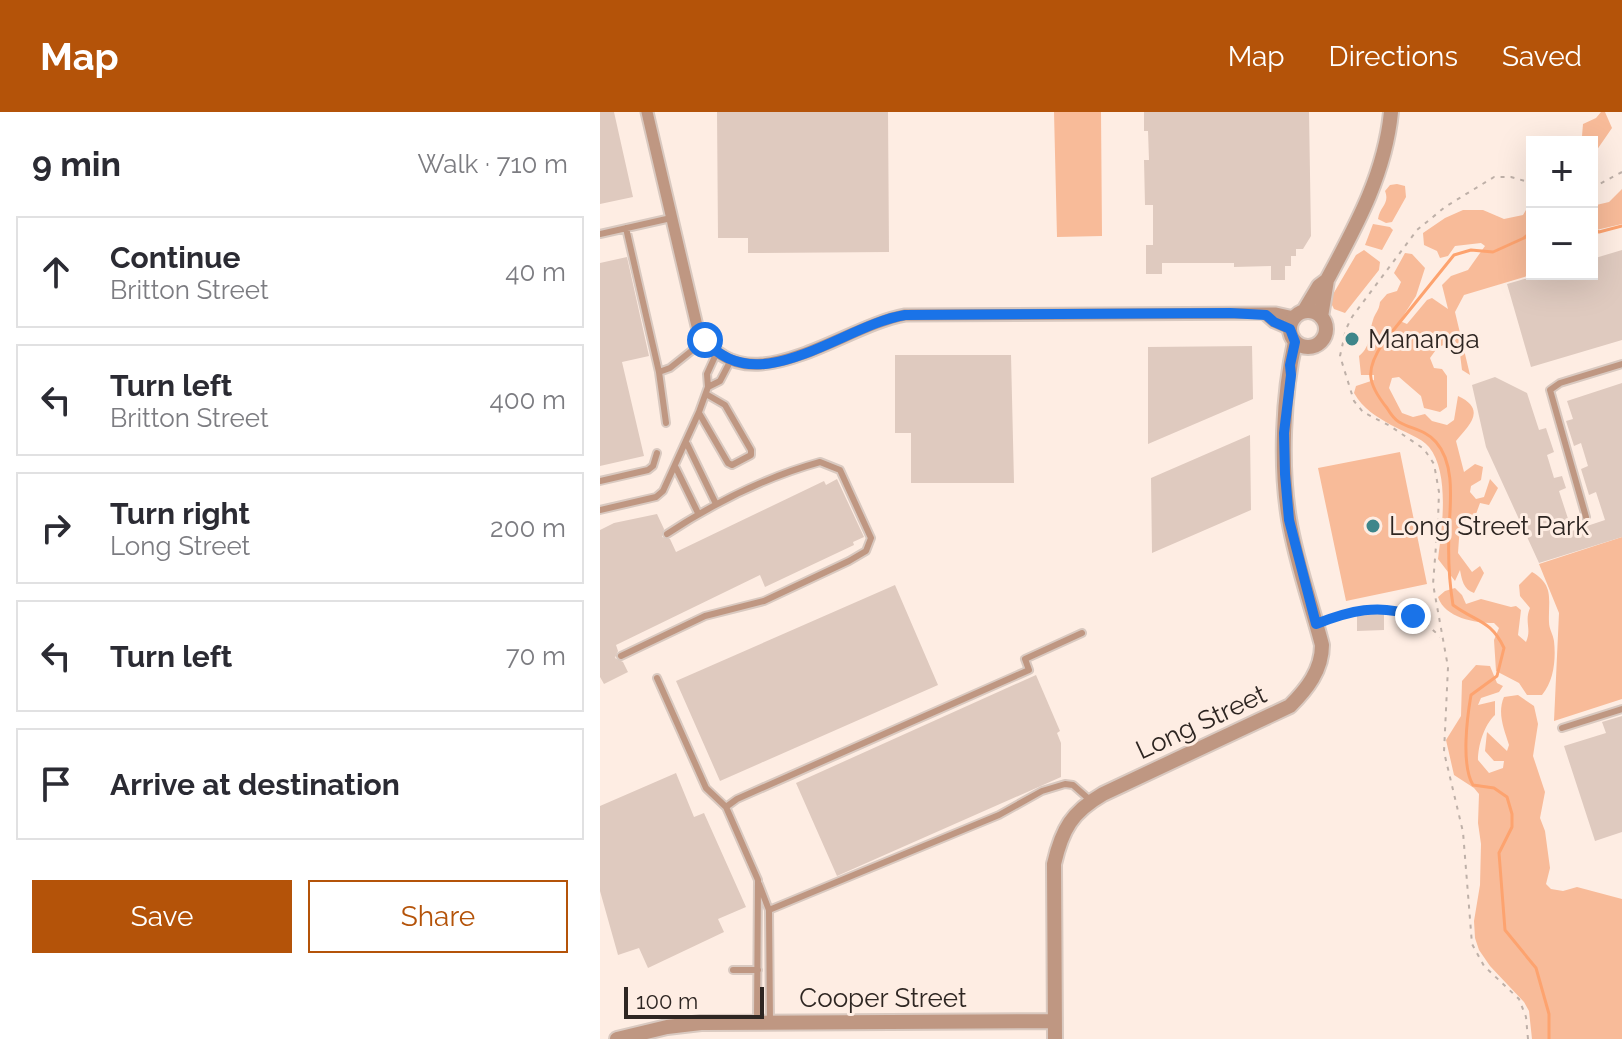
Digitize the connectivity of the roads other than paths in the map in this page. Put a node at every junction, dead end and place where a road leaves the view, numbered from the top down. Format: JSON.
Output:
{"nodes":[{"id":1,"x":647,"y":112,"type":"edge"},
{"id":2,"x":1391,"y":112,"type":"edge"},
{"id":3,"x":671,"y":218,"type":"junction"},
{"id":4,"x":626,"y":228,"type":"junction"},
{"id":5,"x":600,"y":234,"type":"edge"},
{"id":6,"x":1327,"y":280,"type":"junction"},
{"id":7,"x":1321,"y":317,"type":"junction"},
{"id":8,"x":1296,"y":325,"type":"junction"},
{"id":9,"x":705,"y":340,"type":"junction"},
{"id":10,"x":1311,"y":346,"type":"junction"},
{"id":11,"x":717,"y":352,"type":"junction"},
{"id":12,"x":731,"y":360,"type":"junction"},
{"id":13,"x":1622,"y":364,"type":"edge"},
{"id":14,"x":659,"y":372,"type":"junction"},
{"id":15,"x":1291,"y":375,"type":"junction"},
{"id":16,"x":707,"y":390,"type":"junction"},
{"id":17,"x":699,"y":412,"type":"junction"},
{"id":18,"x":666,"y":423,"type":"dead end"},
{"id":19,"x":687,"y":444,"type":"junction"},
{"id":20,"x":657,"y":453,"type":"dead end"},
{"id":21,"x":676,"y":468,"type":"junction"},
{"id":22,"x":600,"y":481,"type":"edge"},
{"id":23,"x":716,"y":504,"type":"junction"},
{"id":24,"x":600,"y":510,"type":"edge"},
{"id":25,"x":698,"y":513,"type":"junction"},
{"id":26,"x":1586,"y":517,"type":"dead end"},
{"id":27,"x":667,"y":534,"type":"dead end"},
{"id":28,"x":1082,"y":633,"type":"dead end"},
{"id":29,"x":621,"y":656,"type":"dead end"},
{"id":30,"x":657,"y":678,"type":"dead end"},
{"id":31,"x":1622,"y":709,"type":"edge"},
{"id":32,"x":1562,"y":728,"type":"dead end"},
{"id":33,"x":1090,"y":801,"type":"junction"},
{"id":34,"x":726,"y":807,"type":"junction"},
{"id":35,"x":758,"y":880,"type":"junction"},
{"id":36,"x":769,"y":910,"type":"junction"},
{"id":37,"x":733,"y":970,"type":"dead end"},
{"id":38,"x":758,"y":970,"type":"junction"},
{"id":39,"x":1055,"y":1021,"type":"junction"},
{"id":40,"x":764,"y":1022,"type":"junction"},
{"id":41,"x":620,"y":1038,"type":"edge"},
{"id":42,"x":1055,"y":1039,"type":"edge"}],
"edges":[{"from":1,"to":3,"type":"street"},
{"from":2,"to":6,"type":"street","name":"Long Street"},
{"from":3,"to":4,"type":"lane"},
{"from":3,"to":9,"type":"street"},
{"from":4,"to":5,"type":"lane"},
{"from":4,"to":14,"type":"lane"},
{"from":6,"to":7,"type":"street","name":"Long Street"},
{"from":6,"to":8,"type":"street","name":"Long Street"},
{"from":7,"to":8,"type":"street"},
{"from":7,"to":10,"type":"street","name":"Long Street"},
{"from":8,"to":10,"type":"street"},
{"from":8,"to":12,"type":"street"},
{"from":8,"to":15,"type":"street","name":"Long Street"},
{"from":9,"to":11,"type":"street"},
{"from":9,"to":14,"type":"lane"},
{"from":10,"to":15,"type":"street","name":"Long Street"},
{"from":11,"to":12,"type":"street"},
{"from":11,"to":16,"type":"lane"},
{"from":12,"to":16,"type":"lane"},
{"from":13,"to":26,"type":"lane"},
{"from":14,"to":18,"type":"lane"},
{"from":15,"to":33,"type":"street","name":"Long Street"},
{"from":16,"to":17,"type":"lane"},
{"from":16,"to":17,"type":"lane"},
{"from":17,"to":19,"type":"lane"},
{"from":19,"to":21,"type":"lane"},
{"from":19,"to":23,"type":"lane"},
{"from":20,"to":22,"type":"lane"},
{"from":21,"to":24,"type":"lane"},
{"from":21,"to":25,"type":"lane"},
{"from":23,"to":25,"type":"lane"},
{"from":23,"to":29,"type":"lane"},
{"from":25,"to":27,"type":"lane"},
{"from":28,"to":34,"type":"lane"},
{"from":30,"to":34,"type":"lane"},
{"from":31,"to":32,"type":"lane"},
{"from":33,"to":36,"type":"lane"},
{"from":33,"to":39,"type":"street","name":"Long Street"},
{"from":34,"to":35,"type":"lane"},
{"from":35,"to":36,"type":"lane"},
{"from":35,"to":38,"type":"lane"},
{"from":36,"to":40,"type":"lane"},
{"from":37,"to":38,"type":"lane"},
{"from":38,"to":40,"type":"lane"},
{"from":39,"to":40,"type":"street","name":"Cooper Street"},
{"from":39,"to":42,"type":"street","name":"Long Street"},
{"from":40,"to":41,"type":"street","name":"Cooper Street"}]}
